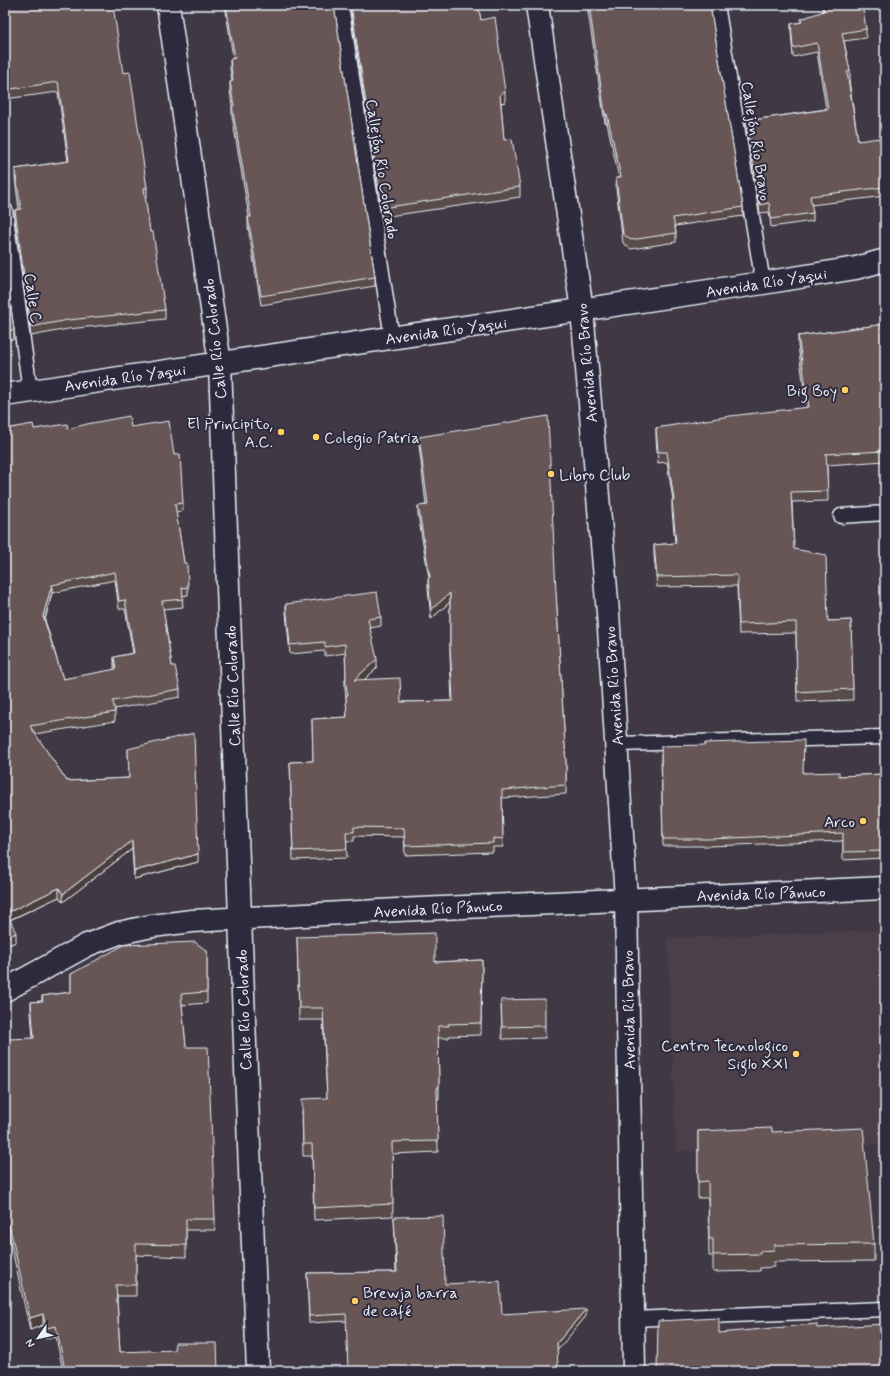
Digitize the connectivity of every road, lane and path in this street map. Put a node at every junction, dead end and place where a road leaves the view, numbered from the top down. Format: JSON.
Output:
{"nodes":[{"id":1,"x":168,"y":5,"type":"edge"},
{"id":2,"x":341,"y":5,"type":"edge"},
{"id":3,"x":537,"y":5,"type":"edge"},
{"id":4,"x":717,"y":5,"type":"edge"},
{"id":5,"x":5,"y":210,"type":"edge"},
{"id":6,"x":885,"y":260,"type":"edge"},
{"id":7,"x":763,"y":283,"type":"junction"},
{"id":8,"x":582,"y":310,"type":"junction"},
{"id":9,"x":392,"y":338,"type":"junction"},
{"id":10,"x":220,"y":364,"type":"junction"},
{"id":11,"x":30,"y":391,"type":"junction"},
{"id":12,"x":5,"y":395,"type":"edge"},
{"id":13,"x":885,"y":514,"type":"edge"},
{"id":14,"x":841,"y":516,"type":"dead end"},
{"id":15,"x":885,"y":737,"type":"edge"},
{"id":16,"x":616,"y":744,"type":"junction"},
{"id":17,"x":885,"y":888,"type":"edge"},
{"id":18,"x":626,"y":899,"type":"junction"},
{"id":19,"x":240,"y":918,"type":"junction"},
{"id":20,"x":5,"y":990,"type":"edge"},
{"id":21,"x":885,"y":1309,"type":"edge"},
{"id":22,"x":633,"y":1319,"type":"junction"},
{"id":23,"x":258,"y":1371,"type":"edge"},
{"id":24,"x":634,"y":1371,"type":"edge"}],
"edges":[{"from":1,"to":10,"type":"street","name":"Calle Río Colorado"},
{"from":2,"to":9,"type":"lane","name":"Callejón Río Colorado"},
{"from":3,"to":8,"type":"street","name":"Avenida Río Bravo"},
{"from":4,"to":7,"type":"lane","name":"Callejón Río Bravo"},
{"from":5,"to":11,"type":"lane","name":"Calle C"},
{"from":6,"to":7,"type":"street","name":"Avenida Río Yaqui"},
{"from":7,"to":8,"type":"street","name":"Avenida Río Yaqui"},
{"from":8,"to":9,"type":"street","name":"Avenida Río Yaqui"},
{"from":8,"to":16,"type":"street","name":"Avenida Río Bravo"},
{"from":9,"to":10,"type":"street","name":"Avenida Río Yaqui"},
{"from":10,"to":11,"type":"street","name":"Avenida Río Yaqui"},
{"from":10,"to":19,"type":"street","name":"Calle Río Colorado"},
{"from":11,"to":12,"type":"street","name":"Avenida Río Yaqui"},
{"from":13,"to":14,"type":"lane"},
{"from":15,"to":16,"type":"lane"},
{"from":16,"to":18,"type":"street","name":"Avenida Río Bravo"},
{"from":17,"to":18,"type":"street","name":"Avenida Río Pánuco"},
{"from":18,"to":19,"type":"street","name":"Avenida Río Pánuco"},
{"from":18,"to":22,"type":"street","name":"Avenida Río Bravo"},
{"from":19,"to":20,"type":"street","name":"Avenida Río Pánuco"},
{"from":19,"to":23,"type":"street","name":"Calle Río Colorado"},
{"from":21,"to":22,"type":"lane"},
{"from":22,"to":24,"type":"street","name":"Avenida Río Bravo"}]}
